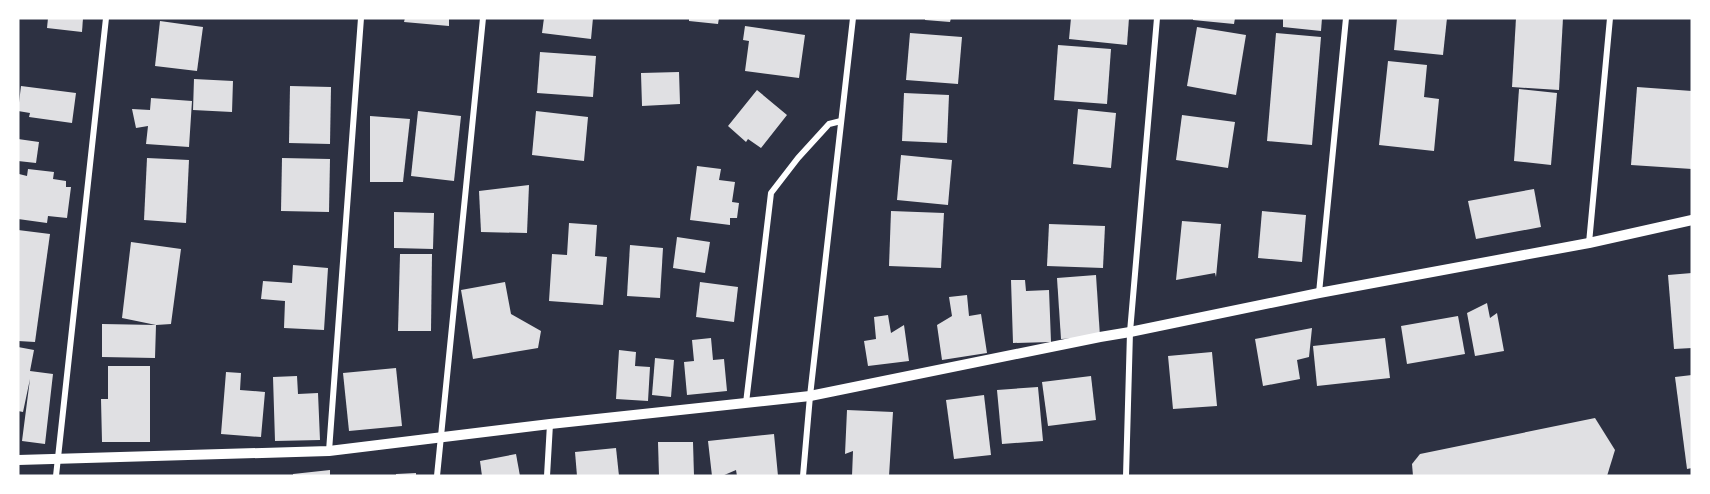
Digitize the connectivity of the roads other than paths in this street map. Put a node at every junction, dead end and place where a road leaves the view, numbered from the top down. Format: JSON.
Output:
{"nodes":[{"id":1,"x":106,"y":18,"type":"edge"},
{"id":2,"x":361,"y":18,"type":"edge"},
{"id":3,"x":483,"y":18,"type":"edge"},
{"id":4,"x":853,"y":18,"type":"edge"},
{"id":5,"x":1157,"y":18,"type":"edge"},
{"id":6,"x":1346,"y":18,"type":"edge"},
{"id":7,"x":1610,"y":18,"type":"edge"},
{"id":8,"x":841,"y":121,"type":"junction"},
{"id":9,"x":1692,"y":220,"type":"edge"},
{"id":10,"x":1589,"y":243,"type":"junction"},
{"id":11,"x":1319,"y":292,"type":"junction"},
{"id":12,"x":1130,"y":332,"type":"junction"},
{"id":13,"x":810,"y":396,"type":"junction"},
{"id":14,"x":746,"y":403,"type":"junction"},
{"id":15,"x":550,"y":424,"type":"junction"},
{"id":16,"x":440,"y":437,"type":"junction"},
{"id":17,"x":329,"y":451,"type":"junction"},
{"id":18,"x":57,"y":459,"type":"junction"},
{"id":19,"x":18,"y":460,"type":"edge"},
{"id":20,"x":56,"y":476,"type":"edge"},
{"id":21,"x":437,"y":476,"type":"edge"},
{"id":22,"x":547,"y":476,"type":"edge"},
{"id":23,"x":802,"y":476,"type":"edge"},
{"id":24,"x":1126,"y":476,"type":"edge"}],
"edges":[{"from":1,"to":18,"type":"street"},
{"from":2,"to":17,"type":"street"},
{"from":3,"to":16,"type":"street"},
{"from":4,"to":8,"type":"street"},
{"from":5,"to":12,"type":"street"},
{"from":6,"to":11,"type":"street"},
{"from":7,"to":10,"type":"street"},
{"from":8,"to":13,"type":"street"},
{"from":8,"to":14,"type":"street"},
{"from":9,"to":10,"type":"street"},
{"from":10,"to":11,"type":"street"},
{"from":11,"to":12,"type":"street"},
{"from":12,"to":13,"type":"street"},
{"from":12,"to":24,"type":"street"},
{"from":13,"to":14,"type":"street"},
{"from":13,"to":23,"type":"street"},
{"from":14,"to":15,"type":"street"},
{"from":15,"to":16,"type":"street"},
{"from":15,"to":22,"type":"street"},
{"from":16,"to":17,"type":"street"},
{"from":16,"to":21,"type":"street"},
{"from":17,"to":18,"type":"street"},
{"from":18,"to":19,"type":"street"},
{"from":18,"to":20,"type":"street"}]}
